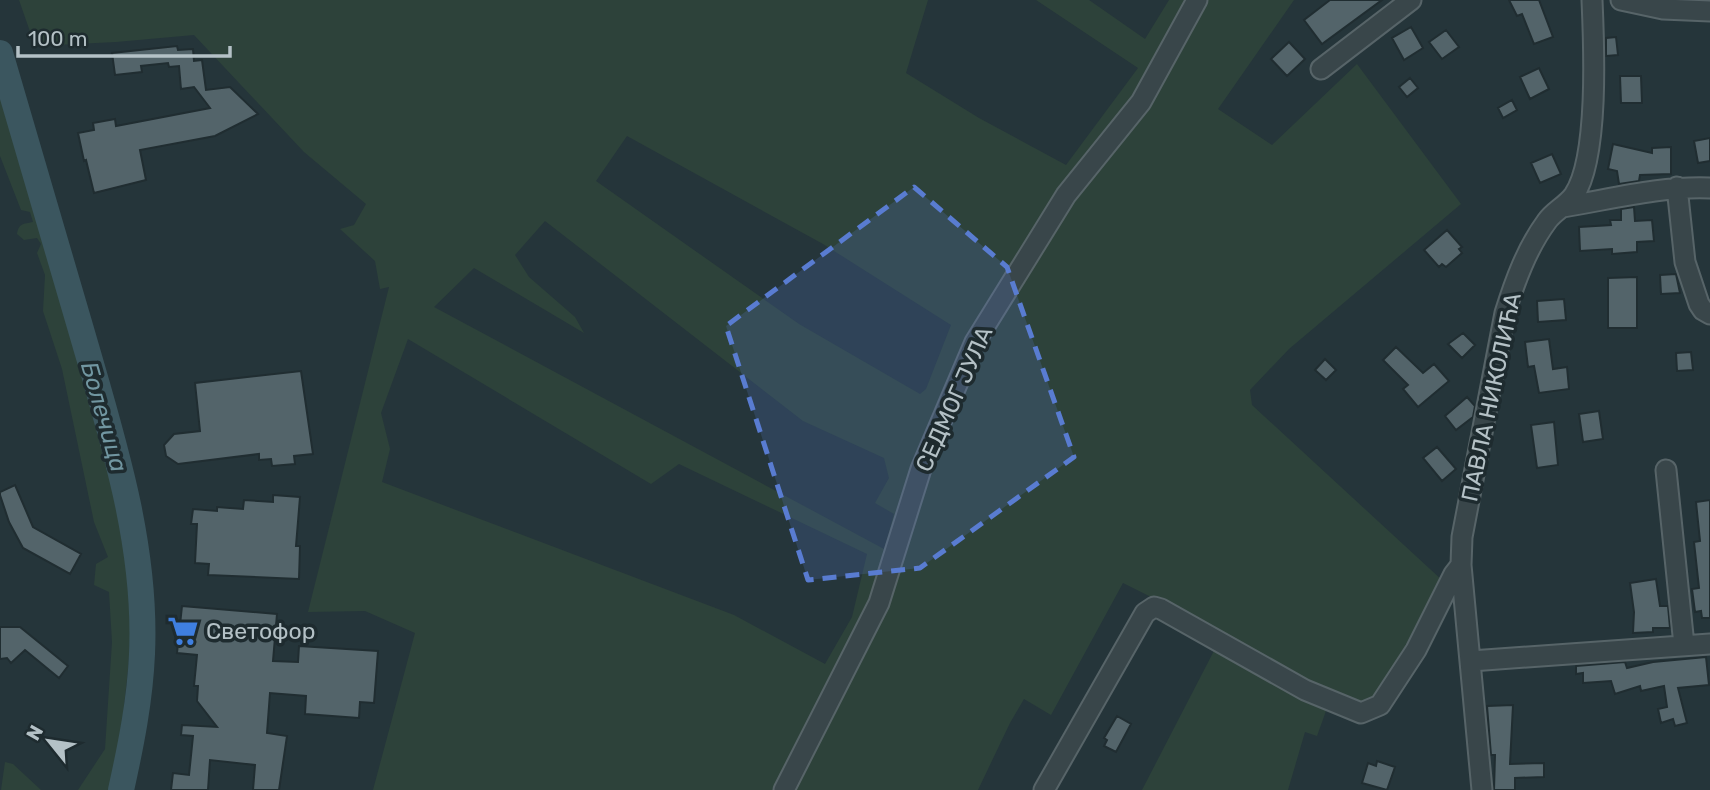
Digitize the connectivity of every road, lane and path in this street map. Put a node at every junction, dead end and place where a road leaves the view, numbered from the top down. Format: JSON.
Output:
{"nodes":[{"id":1,"x":1197,"y":0,"type":"edge"},
{"id":2,"x":1411,"y":0,"type":"edge"},
{"id":3,"x":1592,"y":0,"type":"edge"},
{"id":4,"x":1620,"y":0,"type":"edge"},
{"id":5,"x":1710,"y":11,"type":"edge"},
{"id":6,"x":1321,"y":69,"type":"dead end"},
{"id":7,"x":1677,"y":187,"type":"junction"},
{"id":8,"x":1710,"y":188,"type":"edge"},
{"id":9,"x":1563,"y":207,"type":"junction"},
{"id":10,"x":1710,"y":314,"type":"edge"},
{"id":11,"x":1666,"y":470,"type":"dead end"},
{"id":12,"x":1461,"y":565,"type":"junction"},
{"id":13,"x":1710,"y":644,"type":"edge"},
{"id":14,"x":1684,"y":645,"type":"junction"},
{"id":15,"x":1471,"y":660,"type":"junction"},
{"id":16,"x":784,"y":790,"type":"edge"},
{"id":17,"x":1044,"y":790,"type":"edge"},
{"id":18,"x":1482,"y":790,"type":"edge"}],
"edges":[{"from":1,"to":16,"type":"street","name":"СЕДМОГ ЈУЛА"},
{"from":2,"to":6,"type":"street"},
{"from":3,"to":9,"type":"street","name":"ПАВЛА НИКОЛИЋА"},
{"from":4,"to":5,"type":"street"},
{"from":7,"to":8,"type":"street"},
{"from":7,"to":9,"type":"street"},
{"from":7,"to":10,"type":"street"},
{"from":9,"to":12,"type":"street","name":"ПАВЛА НИКОЛИЋА"},
{"from":11,"to":14,"type":"street"},
{"from":12,"to":15,"type":"street","name":"ПАВЛА НИКОЛИЋА"},
{"from":12,"to":17,"type":"street","name":"ПАВЛА НИКОЛИЋА"},
{"from":13,"to":14,"type":"street"},
{"from":14,"to":15,"type":"street"},
{"from":15,"to":18,"type":"street","name":"ПАВЛА НИКОЛИЋА"}]}
